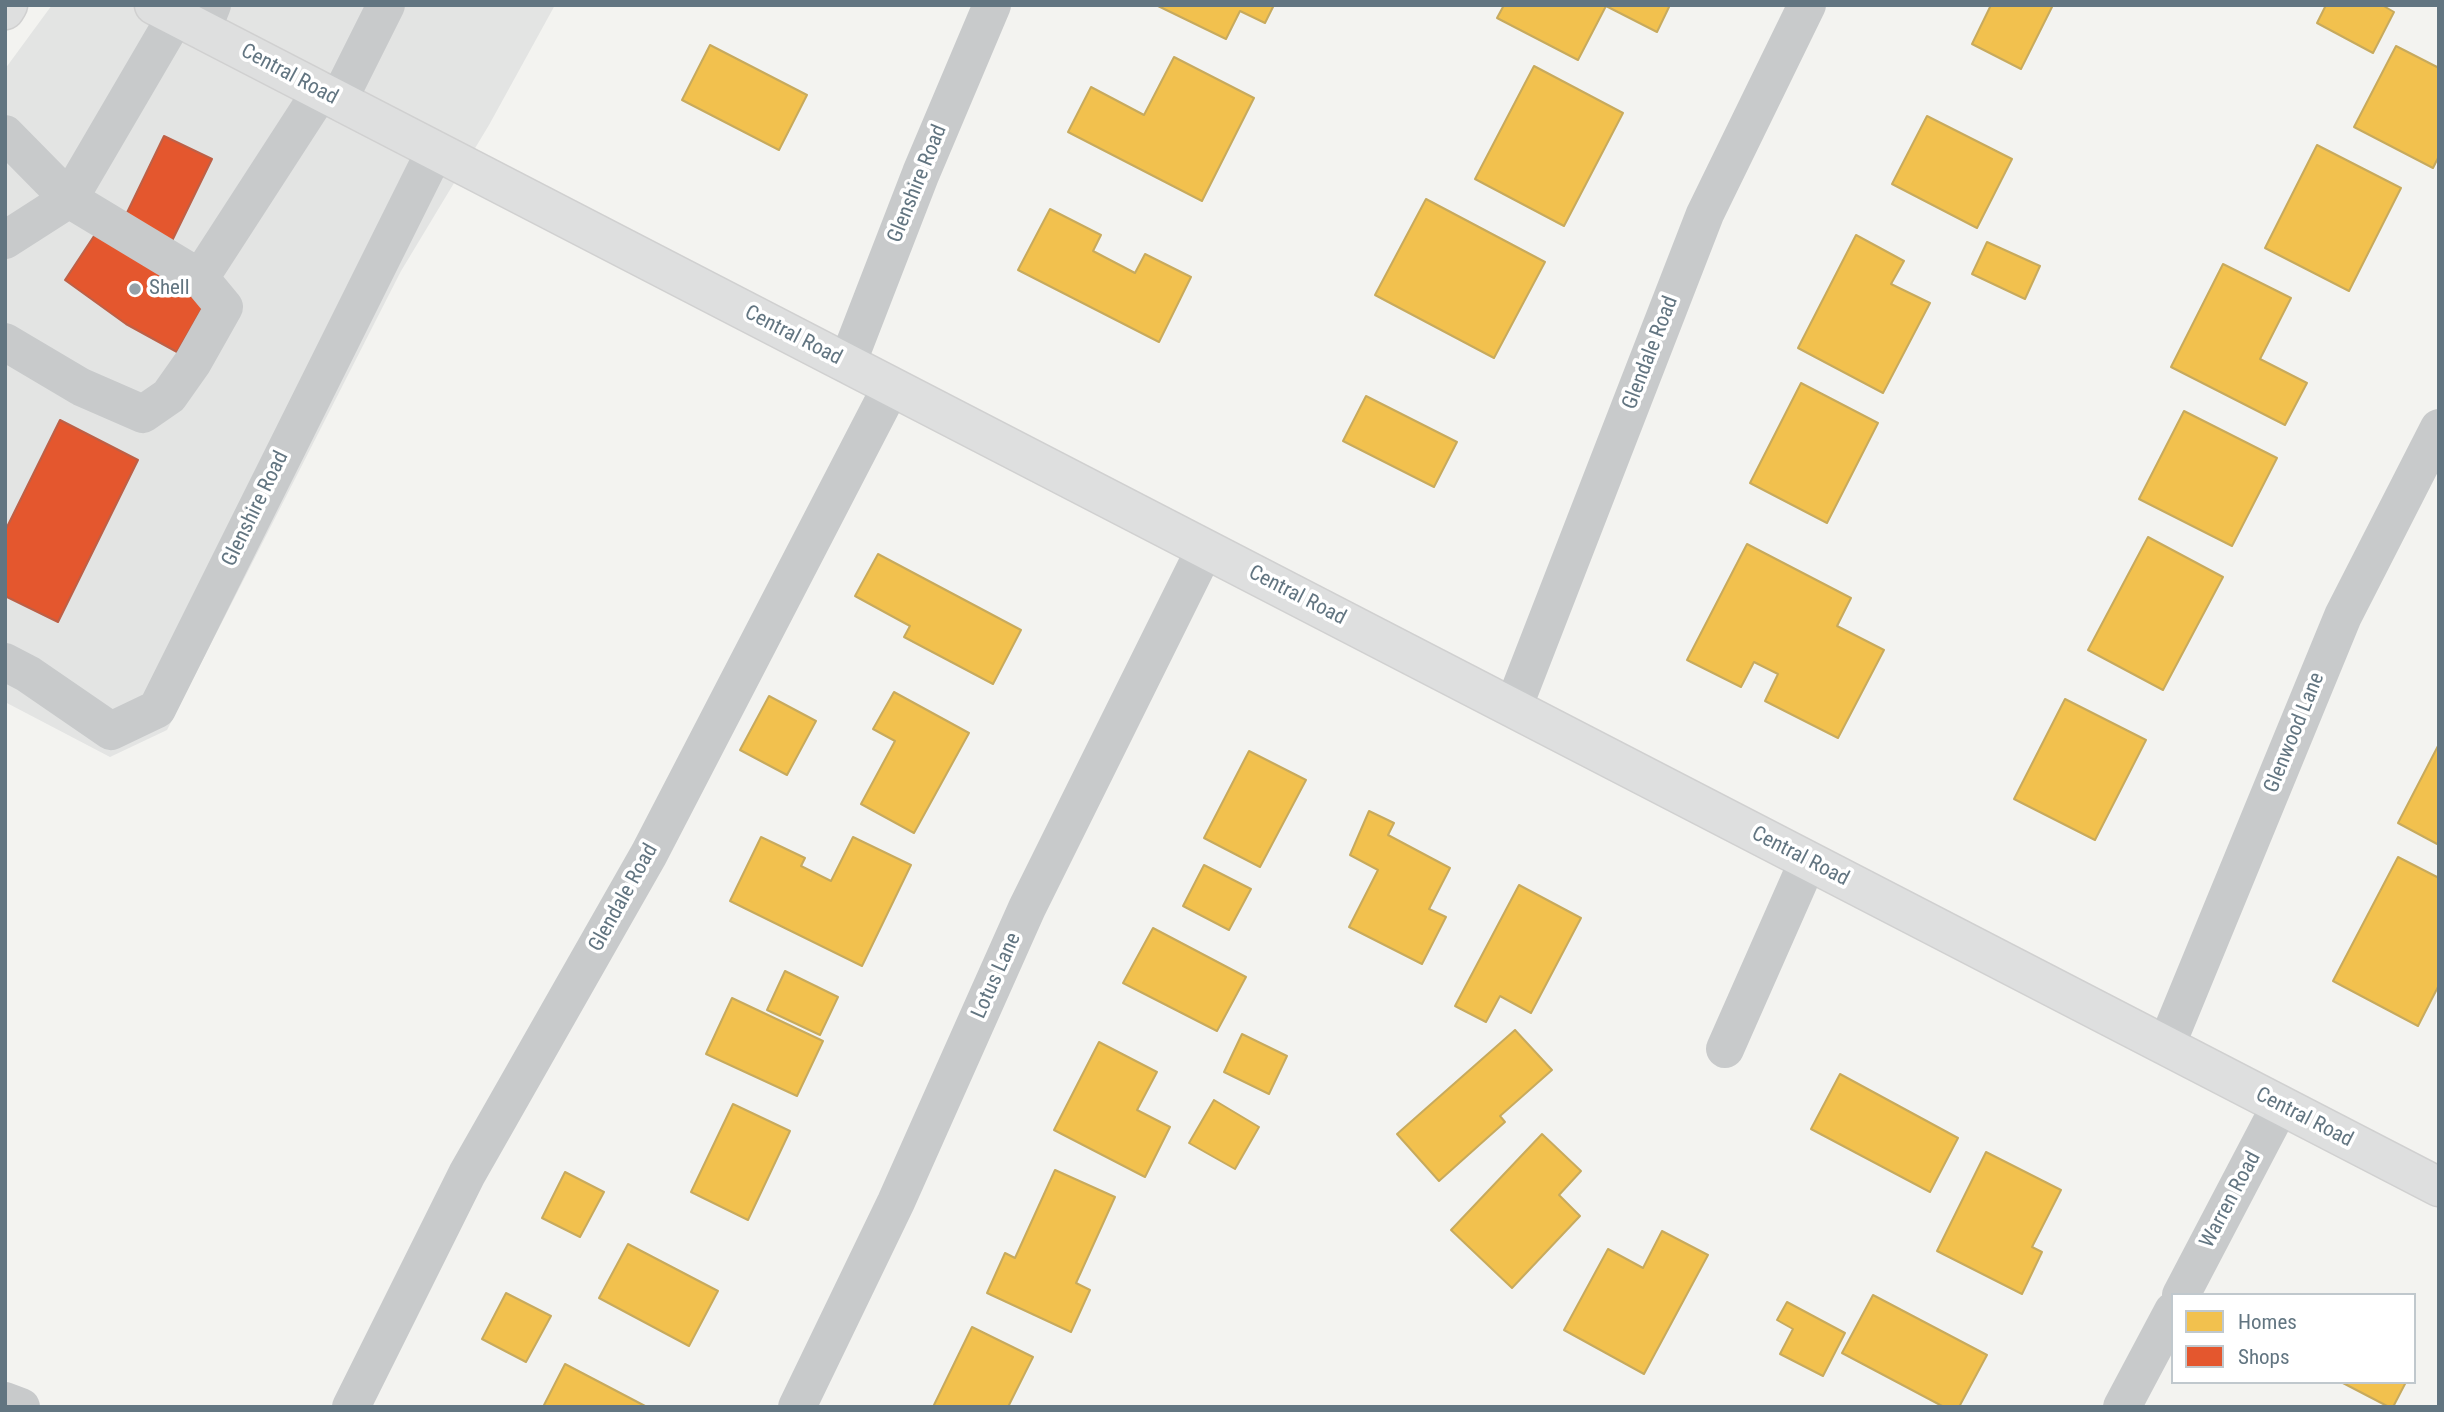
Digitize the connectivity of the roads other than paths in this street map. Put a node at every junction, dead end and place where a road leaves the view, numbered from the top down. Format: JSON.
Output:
{"nodes":[{"id":1,"x":8,"y":5,"type":"edge"},
{"id":2,"x":992,"y":5,"type":"edge"},
{"id":3,"x":1807,"y":5,"type":"edge"},
{"id":4,"x":383,"y":6,"type":"edge"},
{"id":5,"x":5,"y":10,"type":"edge"},
{"id":6,"x":186,"y":14,"type":"edge"},
{"id":7,"x":330,"y":96,"type":"junction"},
{"id":8,"x":5,"y":134,"type":"edge"},
{"id":9,"x":435,"y":151,"type":"junction"},
{"id":10,"x":69,"y":199,"type":"junction"},
{"id":11,"x":5,"y":240,"type":"edge"},
{"id":12,"x":200,"y":278,"type":"junction"},
{"id":13,"x":5,"y":342,"type":"edge"},
{"id":14,"x":847,"y":364,"type":"junction"},
{"id":15,"x":891,"y":387,"type":"junction"},
{"id":16,"x":2439,"y":428,"type":"edge"},
{"id":17,"x":1205,"y":549,"type":"junction"},
{"id":18,"x":5,"y":662,"type":"edge"},
{"id":19,"x":1513,"y":708,"type":"junction"},
{"id":20,"x":1808,"y":861,"type":"junction"},
{"id":21,"x":2166,"y":1046,"type":"junction"},
{"id":22,"x":1726,"y":1049,"type":"dead end"},
{"id":23,"x":2280,"y":1105,"type":"junction"},
{"id":24,"x":2439,"y":1187,"type":"edge"},
{"id":25,"x":2182,"y":1293,"type":"edge"},
{"id":26,"x":2171,"y":1315,"type":"edge"},
{"id":27,"x":5,"y":1401,"type":"edge"},
{"id":28,"x":20,"y":1407,"type":"edge"},
{"id":29,"x":351,"y":1407,"type":"edge"},
{"id":30,"x":797,"y":1407,"type":"edge"},
{"id":31,"x":2122,"y":1407,"type":"edge"}],
"edges":[{"from":1,"to":5,"type":"main road"},
{"from":2,"to":14,"type":"street","name":"Glenshire Road"},
{"from":3,"to":19,"type":"street","name":"Glendale Road"},
{"from":4,"to":7,"type":"street"},
{"from":6,"to":7,"type":"main road","name":"Central Road"},
{"from":6,"to":10,"type":"street"},
{"from":7,"to":9,"type":"main road","name":"Central Road"},
{"from":7,"to":12,"type":"street"},
{"from":8,"to":10,"type":"street"},
{"from":9,"to":14,"type":"main road","name":"Central Road"},
{"from":9,"to":18,"type":"street","name":"Glenshire Road"},
{"from":10,"to":11,"type":"street"},
{"from":10,"to":12,"type":"street"},
{"from":12,"to":13,"type":"street"},
{"from":14,"to":15,"type":"main road","name":"Central Road"},
{"from":15,"to":17,"type":"main road","name":"Central Road"},
{"from":15,"to":29,"type":"street","name":"Glendale Road"},
{"from":16,"to":21,"type":"street","name":"Glenwood Lane"},
{"from":17,"to":19,"type":"main road","name":"Central Road"},
{"from":17,"to":30,"type":"street","name":"Lotus Lane"},
{"from":19,"to":20,"type":"main road","name":"Central Road"},
{"from":20,"to":21,"type":"main road","name":"Central Road"},
{"from":20,"to":22,"type":"street"},
{"from":21,"to":23,"type":"main road","name":"Central Road"},
{"from":23,"to":24,"type":"main road","name":"Central Road"},
{"from":23,"to":25,"type":"street","name":"Warren Road"},
{"from":26,"to":31,"type":"street"},
{"from":27,"to":28,"type":"street"}]}
